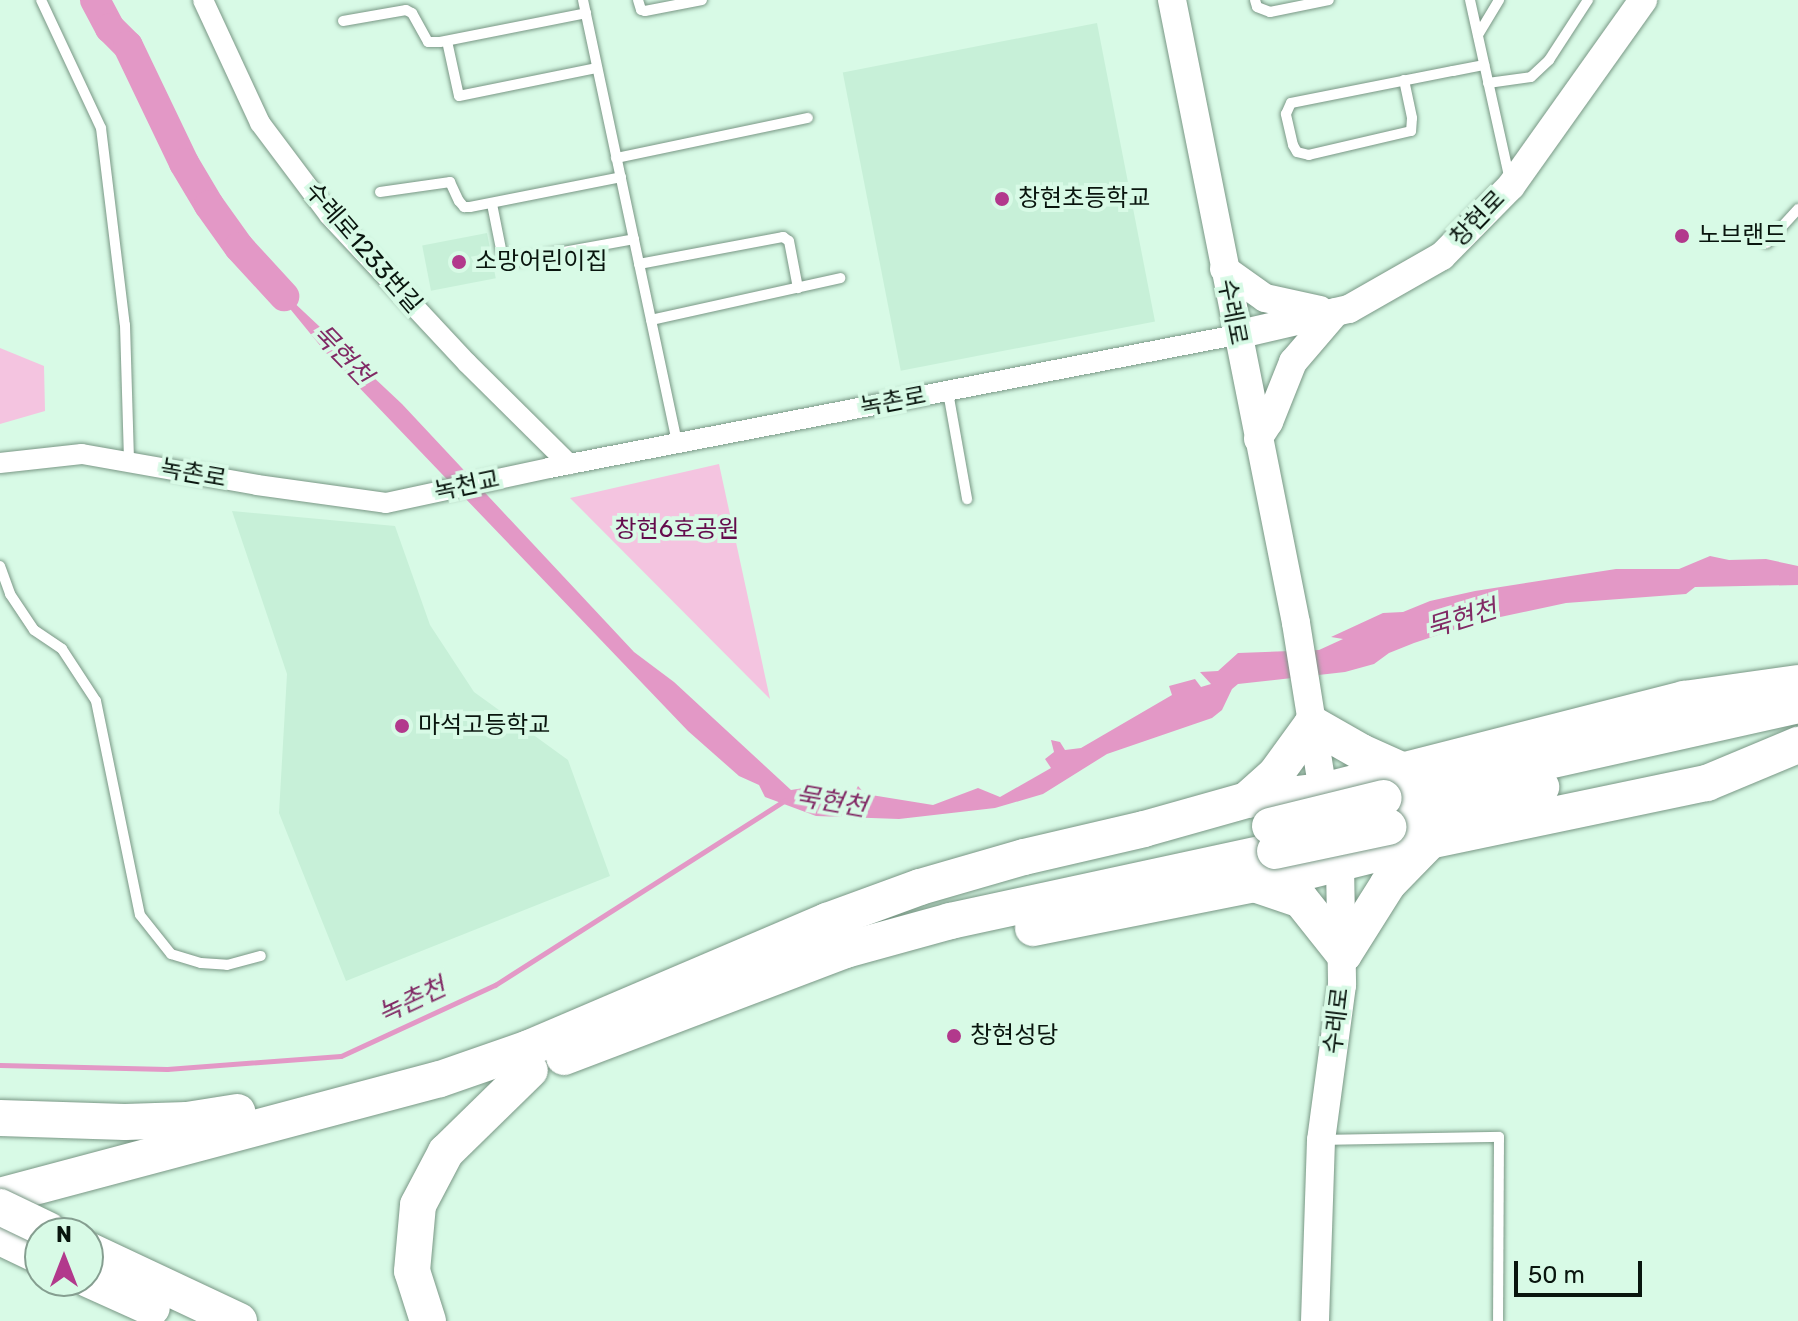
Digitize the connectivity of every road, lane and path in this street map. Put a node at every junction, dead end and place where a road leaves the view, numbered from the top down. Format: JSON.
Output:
{"nodes":[{"id":1,"x":41,"y":0,"type":"edge"},
{"id":2,"x":203,"y":0,"type":"edge"},
{"id":3,"x":583,"y":0,"type":"edge"},
{"id":4,"x":638,"y":0,"type":"edge"},
{"id":5,"x":702,"y":0,"type":"edge"},
{"id":6,"x":1172,"y":0,"type":"edge"},
{"id":7,"x":1255,"y":0,"type":"edge"},
{"id":8,"x":1329,"y":0,"type":"edge"},
{"id":9,"x":1470,"y":0,"type":"edge"},
{"id":10,"x":1499,"y":0,"type":"edge"},
{"id":11,"x":1588,"y":0,"type":"edge"},
{"id":12,"x":1643,"y":0,"type":"edge"},
{"id":13,"x":586,"y":13,"type":"junction"},
{"id":14,"x":343,"y":21,"type":"dead end"},
{"id":15,"x":1478,"y":35,"type":"junction"},
{"id":16,"x":447,"y":41,"type":"junction"},
{"id":17,"x":1484,"y":65,"type":"junction"},
{"id":18,"x":597,"y":68,"type":"junction"},
{"id":19,"x":1404,"y":80,"type":"junction"},
{"id":20,"x":1488,"y":83,"type":"junction"},
{"id":21,"x":808,"y":118,"type":"dead end"},
{"id":22,"x":616,"y":158,"type":"junction"},
{"id":23,"x":621,"y":177,"type":"junction"},
{"id":24,"x":1511,"y":186,"type":"junction"},
{"id":25,"x":380,"y":192,"type":"dead end"},
{"id":26,"x":492,"y":204,"type":"junction"},
{"id":27,"x":1798,"y":209,"type":"edge"},
{"id":28,"x":634,"y":239,"type":"junction"},
{"id":29,"x":1767,"y":243,"type":"dead end"},
{"id":30,"x":639,"y":264,"type":"junction"},
{"id":31,"x":1224,"y":269,"type":"junction"},
{"id":32,"x":840,"y":278,"type":"dead end"},
{"id":33,"x":798,"y":288,"type":"junction"},
{"id":34,"x":1336,"y":312,"type":"junction"},
{"id":35,"x":651,"y":320,"type":"junction"},
{"id":36,"x":1236,"y":335,"type":"junction"},
{"id":37,"x":948,"y":392,"type":"junction"},
{"id":38,"x":1258,"y":439,"type":"junction"},
{"id":39,"x":677,"y":444,"type":"junction"},
{"id":40,"x":129,"y":462,"type":"junction"},
{"id":41,"x":0,"y":463,"type":"edge"},
{"id":42,"x":559,"y":466,"type":"junction"},
{"id":43,"x":967,"y":499,"type":"dead end"},
{"id":44,"x":386,"y":503,"type":"joint"},
{"id":45,"x":0,"y":566,"type":"edge"},
{"id":46,"x":1798,"y":683,"type":"edge"},
{"id":47,"x":1798,"y":705,"type":"edge"},
{"id":48,"x":1798,"y":720,"type":"edge"},
{"id":49,"x":1312,"y":724,"type":"junction"},
{"id":50,"x":1798,"y":745,"type":"edge"},
{"id":51,"x":1323,"y":791,"type":"junction"},
{"id":52,"x":1391,"y":798,"type":"junction"},
{"id":53,"x":1264,"y":826,"type":"junction"},
{"id":54,"x":1429,"y":841,"type":"junction"},
{"id":55,"x":1340,"y":865,"type":"junction"},
{"id":56,"x":1256,"y":884,"type":"junction"},
{"id":57,"x":845,"y":950,"type":"junction"},
{"id":58,"x":1344,"y":954,"type":"junction"},
{"id":59,"x":261,"y":956,"type":"dead end"},
{"id":60,"x":530,"y":1070,"type":"junction"},
{"id":61,"x":440,"y":1079,"type":"junction"},
{"id":62,"x":0,"y":1118,"type":"edge"},
{"id":63,"x":1321,"y":1140,"type":"junction"},
{"id":64,"x":0,"y":1196,"type":"edge"},
{"id":65,"x":0,"y":1210,"type":"edge"},
{"id":66,"x":24,"y":1233,"type":"edge"},
{"id":67,"x":104,"y":1258,"type":"edge"},
{"id":68,"x":104,"y":1286,"type":"edge"},
{"id":69,"x":180,"y":1321,"type":"edge"},
{"id":70,"x":239,"y":1321,"type":"edge"},
{"id":71,"x":428,"y":1321,"type":"edge"},
{"id":72,"x":1315,"y":1321,"type":"edge"},
{"id":73,"x":1498,"y":1321,"type":"edge"}],
"edges":[{"from":1,"to":40,"type":"lane"},
{"from":2,"to":42,"type":"street","name":"수레로1233번길"},
{"from":3,"to":13,"type":"lane"},
{"from":4,"to":5,"type":"lane"},
{"from":6,"to":31,"type":"main road","name":"수레로"},
{"from":7,"to":8,"type":"lane"},
{"from":9,"to":15,"type":"lane"},
{"from":10,"to":15,"type":"lane"},
{"from":11,"to":20,"type":"lane"},
{"from":12,"to":24,"type":"main road","name":"창현로"},
{"from":13,"to":16,"type":"lane"},
{"from":13,"to":18,"type":"lane"},
{"from":14,"to":16,"type":"lane"},
{"from":15,"to":17,"type":"lane"},
{"from":16,"to":18,"type":"lane"},
{"from":17,"to":19,"type":"lane"},
{"from":17,"to":20,"type":"lane"},
{"from":18,"to":22,"type":"lane"},
{"from":19,"to":19,"type":"lane"},
{"from":20,"to":24,"type":"lane"},
{"from":21,"to":22,"type":"lane"},
{"from":22,"to":23,"type":"lane"},
{"from":23,"to":26,"type":"lane"},
{"from":23,"to":28,"type":"lane"},
{"from":24,"to":34,"type":"main road","name":"창현로"},
{"from":25,"to":26,"type":"lane"},
{"from":26,"to":28,"type":"lane"},
{"from":27,"to":29,"type":"lane"},
{"from":28,"to":30,"type":"lane"},
{"from":30,"to":33,"type":"lane"},
{"from":30,"to":35,"type":"lane"},
{"from":31,"to":34,"type":"main road"},
{"from":31,"to":36,"type":"main road","name":"수레로"},
{"from":32,"to":33,"type":"lane"},
{"from":33,"to":35,"type":"lane"},
{"from":34,"to":36,"type":"main road","name":"창현로"},
{"from":34,"to":38,"type":"main road"},
{"from":35,"to":39,"type":"lane"},
{"from":36,"to":37,"type":"street","name":"녹촌로"},
{"from":36,"to":38,"type":"main road","name":"수레로"},
{"from":37,"to":39,"type":"street","name":"녹촌로"},
{"from":37,"to":43,"type":"lane"},
{"from":38,"to":49,"type":"main road","name":"수레로"},
{"from":39,"to":42,"type":"street","name":"녹촌로"},
{"from":40,"to":41,"type":"street","name":"녹촌로"},
{"from":40,"to":44,"type":"street","name":"녹촌로"},
{"from":42,"to":44,"type":"street","name":"녹천교"},
{"from":45,"to":59,"type":"lane"},
{"from":46,"to":52,"type":"highway"},
{"from":47,"to":52,"type":"highway"},
{"from":48,"to":52,"type":"highway"},
{"from":49,"to":51,"type":"main road","name":"수레로"},
{"from":49,"to":52,"type":"highway"},
{"from":49,"to":53,"type":"highway"},
{"from":50,"to":54,"type":"highway"},
{"from":51,"to":52,"type":"highway"},
{"from":51,"to":53,"type":"highway"},
{"from":51,"to":55,"type":"main road","name":"수레로"},
{"from":52,"to":53,"type":"highway","bridge":true},
{"from":53,"to":57,"type":"highway"},
{"from":53,"to":61,"type":"highway"},
{"from":54,"to":55,"type":"highway"},
{"from":54,"to":58,"type":"highway"},
{"from":55,"to":56,"type":"highway"},
{"from":55,"to":58,"type":"main road","name":"수레로"},
{"from":56,"to":57,"type":"highway"},
{"from":56,"to":58,"type":"highway"},
{"from":57,"to":60,"type":"highway"},
{"from":58,"to":63,"type":"main road","name":"수레로"},
{"from":60,"to":65,"type":"highway"},
{"from":60,"to":71,"type":"highway"},
{"from":61,"to":62,"type":"highway"},
{"from":61,"to":64,"type":"highway"},
{"from":63,"to":72,"type":"main road","name":"수레로"},
{"from":63,"to":73,"type":"lane"},
{"from":65,"to":66,"type":"highway","bridge":true},
{"from":67,"to":70,"type":"highway"},
{"from":68,"to":69,"type":"highway"}]}
